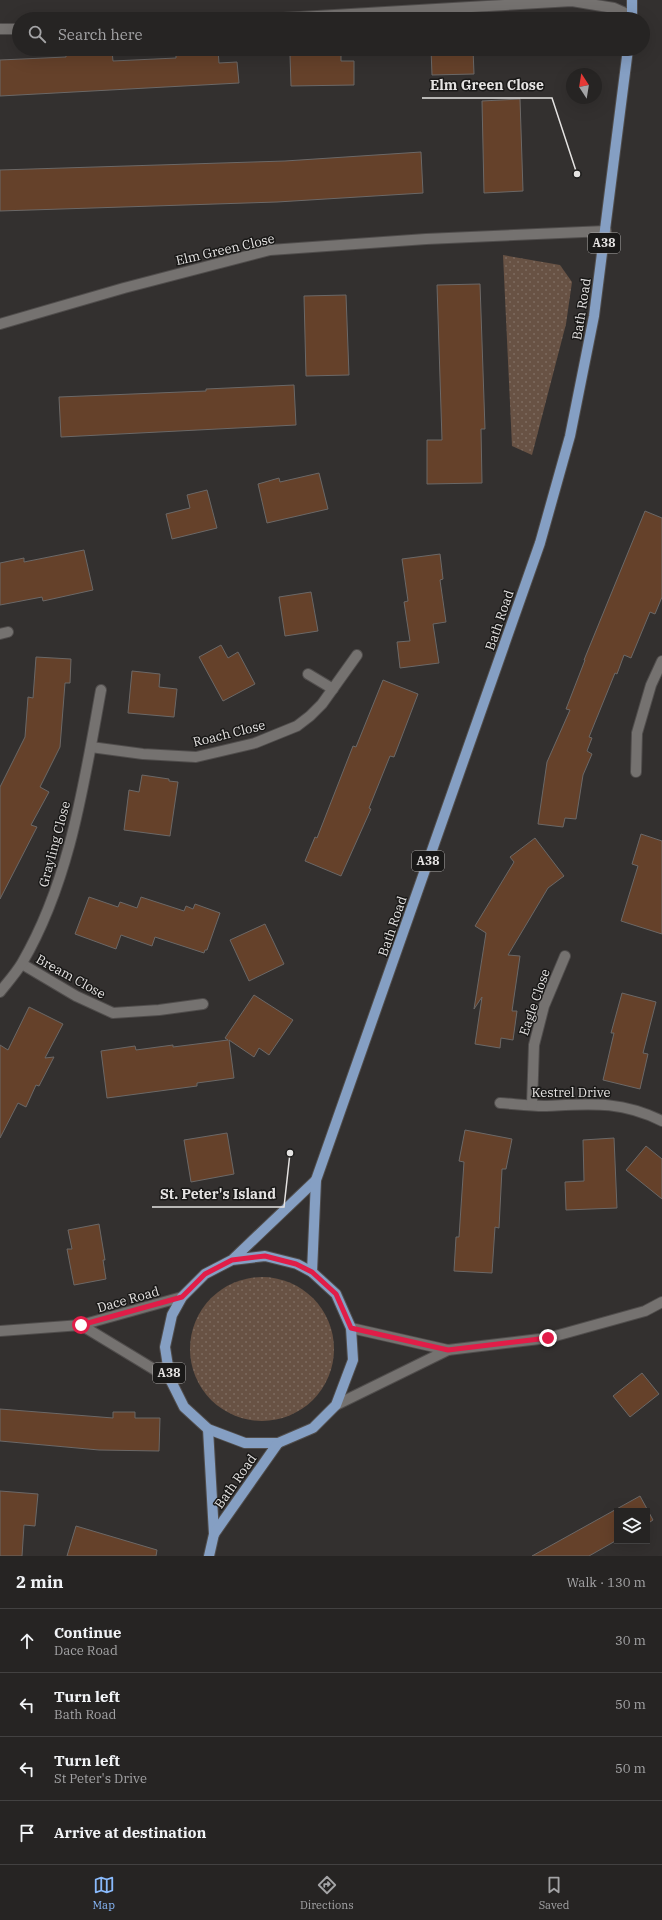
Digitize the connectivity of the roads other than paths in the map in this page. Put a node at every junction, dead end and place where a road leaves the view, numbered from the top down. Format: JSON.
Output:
{"nodes":[{"id":1,"x":632,"y":0,"type":"edge"},
{"id":2,"x":385,"y":12,"type":"edge"},
{"id":3,"x":622,"y":12,"type":"edge"},
{"id":4,"x":632,"y":12,"type":"edge"},
{"id":5,"x":0,"y":29,"type":"edge"},
{"id":6,"x":12,"y":29,"type":"edge"},
{"id":7,"x":627,"y":56,"type":"edge"},
{"id":8,"x":606,"y":231,"type":"junction"},
{"id":9,"x":0,"y":324,"type":"edge"},
{"id":10,"x":357,"y":655,"type":"dead end"},
{"id":11,"x":662,"y":661,"type":"edge"},
{"id":12,"x":308,"y":674,"type":"dead end"},
{"id":13,"x":333,"y":689,"type":"junction"},
{"id":14,"x":101,"y":690,"type":"dead end"},
{"id":15,"x":91,"y":747,"type":"junction"},
{"id":16,"x":636,"y":772,"type":"dead end"},
{"id":17,"x":565,"y":956,"type":"dead end"},
{"id":18,"x":22,"y":964,"type":"junction"},
{"id":19,"x":0,"y":992,"type":"edge"},
{"id":20,"x":203,"y":1004,"type":"dead end"},
{"id":21,"x":500,"y":1103,"type":"dead end"},
{"id":22,"x":532,"y":1105,"type":"junction"},
{"id":23,"x":662,"y":1120,"type":"edge"},
{"id":24,"x":316,"y":1180,"type":"junction"},
{"id":25,"x":232,"y":1260,"type":"junction"},
{"id":26,"x":312,"y":1272,"type":"junction"},
{"id":27,"x":182,"y":1297,"type":"junction"},
{"id":28,"x":662,"y":1302,"type":"edge"},
{"id":29,"x":81,"y":1325,"type":"junction"},
{"id":30,"x":351,"y":1328,"type":"junction"},
{"id":31,"x":0,"y":1331,"type":"edge"},
{"id":32,"x":448,"y":1350,"type":"junction"},
{"id":33,"x":170,"y":1379,"type":"junction"},
{"id":34,"x":336,"y":1405,"type":"junction"},
{"id":35,"x":208,"y":1430,"type":"junction"},
{"id":36,"x":278,"y":1443,"type":"junction"},
{"id":37,"x":214,"y":1534,"type":"junction"},
{"id":38,"x":209,"y":1556,"type":"edge"}],
"edges":[{"from":1,"to":4,"type":"main road"},
{"from":2,"to":3,"type":"street"},
{"from":5,"to":6,"type":"street"},
{"from":7,"to":8,"type":"main road","name":"Bath Road","number":"A38"},
{"from":8,"to":9,"type":"street","name":"Elm Green Close"},
{"from":8,"to":24,"type":"main road","name":"Bath Road","number":"A38"},
{"from":10,"to":13,"type":"street","name":"Roach Close"},
{"from":11,"to":16,"type":"street"},
{"from":12,"to":13,"type":"street"},
{"from":13,"to":15,"type":"street","name":"Roach Close"},
{"from":14,"to":15,"type":"street","name":"Grayling Close"},
{"from":15,"to":18,"type":"street","name":"Grayling Close"},
{"from":17,"to":22,"type":"street","name":"Eagle Close"},
{"from":18,"to":19,"type":"street","name":"Grayling Close"},
{"from":18,"to":20,"type":"street","name":"Bream Close"},
{"from":21,"to":22,"type":"street","name":"Kestrel Drive"},
{"from":22,"to":23,"type":"street","name":"Kestrel Drive"},
{"from":24,"to":25,"type":"main road","name":"Bath Road","number":"A38"},
{"from":24,"to":26,"type":"main road","name":"Bath Road","number":"A38"},
{"from":25,"to":26,"type":"main road","name":"Bath Road","number":"A38"},
{"from":25,"to":27,"type":"main road","name":"Bath Road","number":"A38"},
{"from":26,"to":30,"type":"main road","name":"Bath Road","number":"A38"},
{"from":27,"to":29,"type":"street","name":"Dace Road"},
{"from":27,"to":33,"type":"main road","name":"Bath Road","number":"A38"},
{"from":28,"to":32,"type":"street"},
{"from":29,"to":31,"type":"street","name":"Dace Road"},
{"from":29,"to":33,"type":"street","name":"Dace Road"},
{"from":30,"to":32,"type":"street"},
{"from":30,"to":34,"type":"main road","name":"Bath Road","number":"A38"},
{"from":32,"to":34,"type":"street"},
{"from":33,"to":35,"type":"main road","name":"Bath Road","number":"A38"},
{"from":34,"to":36,"type":"main road","name":"Bath Road","number":"A38"},
{"from":35,"to":36,"type":"main road","name":"Bath Road","number":"A38"},
{"from":35,"to":37,"type":"main road","name":"Bath Road"},
{"from":36,"to":37,"type":"main road","name":"Bath Road"},
{"from":37,"to":38,"type":"main road","name":"Bath Road"}]}
